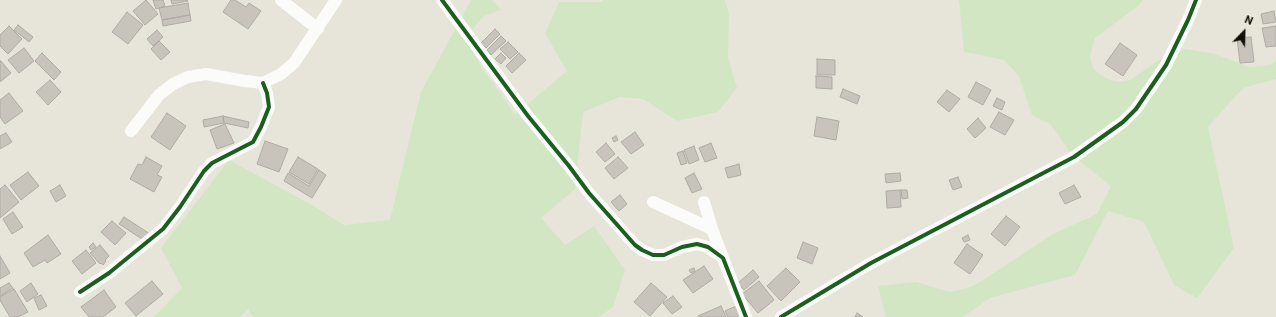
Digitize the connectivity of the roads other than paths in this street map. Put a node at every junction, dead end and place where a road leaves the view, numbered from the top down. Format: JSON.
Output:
{"nodes":[{"id":1,"x":281,"y":0,"type":"edge"},
{"id":2,"x":336,"y":0,"type":"edge"},
{"id":3,"x":442,"y":0,"type":"edge"},
{"id":4,"x":1196,"y":0,"type":"edge"},
{"id":5,"x":318,"y":29,"type":"junction"},
{"id":6,"x":263,"y":83,"type":"junction"},
{"id":7,"x":131,"y":131,"type":"dead end"},
{"id":8,"x":653,"y":202,"type":"dead end"},
{"id":9,"x":704,"y":202,"type":"dead end"},
{"id":10,"x":712,"y":229,"type":"junction"},
{"id":11,"x":723,"y":258,"type":"junction"},
{"id":12,"x":80,"y":292,"type":"dead end"},
{"id":13,"x":746,"y":317,"type":"edge"},
{"id":14,"x":781,"y":317,"type":"edge"}],
"edges":[{"from":1,"to":5,"type":"street"},
{"from":2,"to":5,"type":"street"},
{"from":3,"to":11,"type":"street"},
{"from":4,"to":14,"type":"street"},
{"from":5,"to":6,"type":"street"},
{"from":6,"to":7,"type":"street"},
{"from":6,"to":12,"type":"street"},
{"from":8,"to":10,"type":"street"},
{"from":9,"to":10,"type":"street"},
{"from":10,"to":11,"type":"street"},
{"from":11,"to":13,"type":"street"}]}
